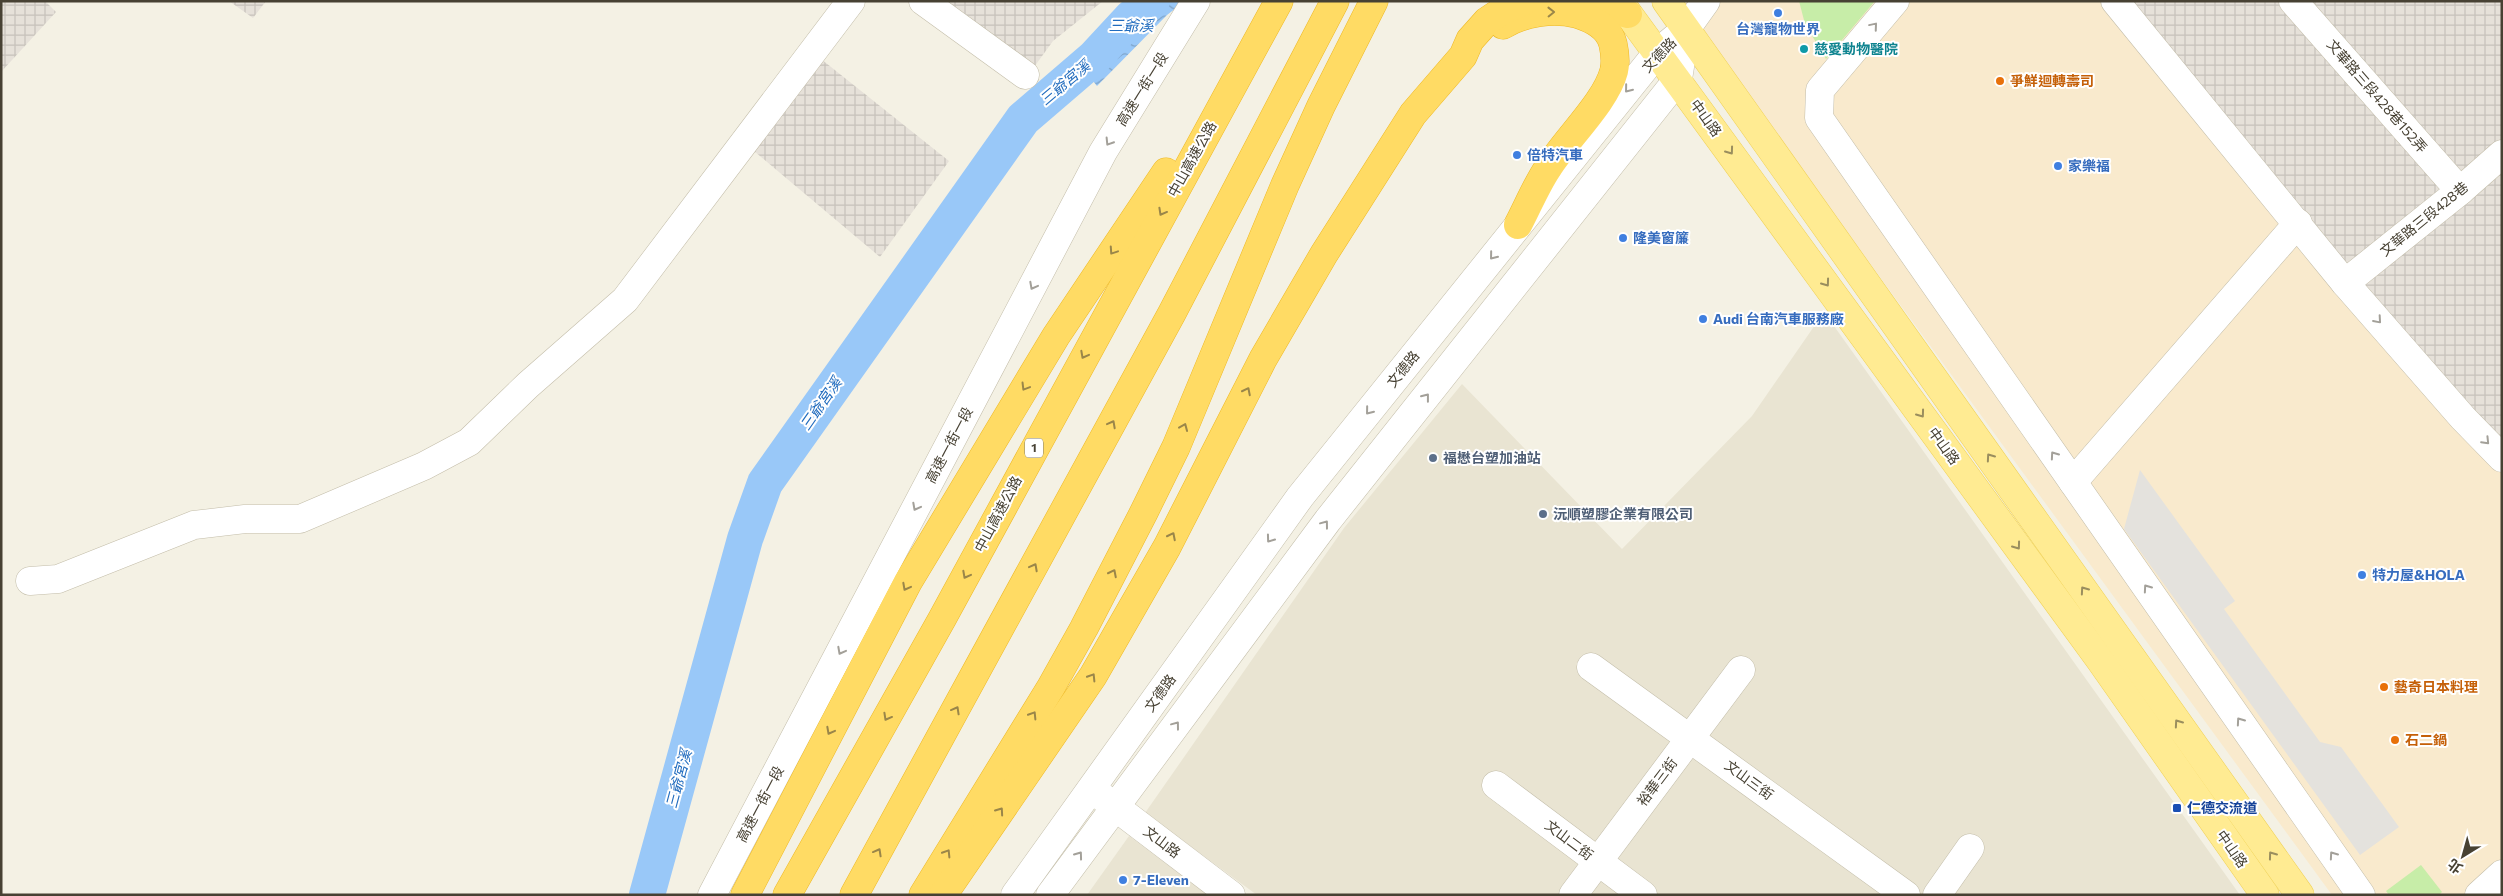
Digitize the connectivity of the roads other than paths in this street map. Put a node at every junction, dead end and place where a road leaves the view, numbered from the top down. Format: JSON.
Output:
{"nodes":[{"id":1,"x":851,"y":1,"type":"edge"},
{"id":2,"x":923,"y":1,"type":"edge"},
{"id":3,"x":1196,"y":1,"type":"edge"},
{"id":4,"x":1335,"y":1,"type":"edge"},
{"id":5,"x":1374,"y":1,"type":"edge"},
{"id":6,"x":1524,"y":1,"type":"edge"},
{"id":7,"x":1584,"y":1,"type":"edge"},
{"id":8,"x":1666,"y":1,"type":"edge"},
{"id":9,"x":1706,"y":1,"type":"edge"},
{"id":10,"x":1895,"y":1,"type":"edge"},
{"id":11,"x":2115,"y":1,"type":"edge"},
{"id":12,"x":2293,"y":1,"type":"edge"},
{"id":13,"x":1624,"y":8,"type":"edge"},
{"id":14,"x":1273,"y":12,"type":"edge"},
{"id":15,"x":1686,"y":29,"type":"junction"},
{"id":16,"x":1657,"y":53,"type":"junction"},
{"id":17,"x":1463,"y":56,"type":"junction"},
{"id":18,"x":1026,"y":75,"type":"dead end"},
{"id":19,"x":1678,"y":79,"type":"junction"},
{"id":20,"x":2502,"y":154,"type":"edge"},
{"id":21,"x":2460,"y":191,"type":"junction"},
{"id":22,"x":2298,"y":223,"type":"junction"},
{"id":23,"x":1518,"y":225,"type":"junction"},
{"id":24,"x":2346,"y":283,"type":"junction"},
{"id":25,"x":2502,"y":458,"type":"edge"},
{"id":26,"x":2073,"y":482,"type":"junction"},
{"id":27,"x":30,"y":581,"type":"dead end"},
{"id":28,"x":1591,"y":667,"type":"dead end"},
{"id":29,"x":1741,"y":670,"type":"dead end"},
{"id":30,"x":1691,"y":738,"type":"junction"},
{"id":31,"x":1496,"y":785,"type":"dead end"},
{"id":32,"x":1092,"y":789,"type":"junction"},
{"id":33,"x":1115,"y":806,"type":"junction"},
{"id":34,"x":1970,"y":848,"type":"dead end"},
{"id":35,"x":1598,"y":862,"type":"junction"},
{"id":36,"x":2502,"y":874,"type":"edge"},
{"id":37,"x":712,"y":895,"type":"edge"},
{"id":38,"x":745,"y":895,"type":"edge"},
{"id":39,"x":788,"y":895,"type":"edge"},
{"id":40,"x":854,"y":895,"type":"edge"},
{"id":41,"x":923,"y":895,"type":"edge"},
{"id":42,"x":943,"y":895,"type":"edge"},
{"id":43,"x":1015,"y":895,"type":"edge"},
{"id":44,"x":1050,"y":895,"type":"edge"},
{"id":45,"x":1232,"y":895,"type":"edge"},
{"id":46,"x":1574,"y":895,"type":"edge"},
{"id":47,"x":1643,"y":895,"type":"edge"},
{"id":48,"x":1906,"y":895,"type":"edge"},
{"id":49,"x":1937,"y":895,"type":"edge"},
{"id":50,"x":2264,"y":895,"type":"edge"},
{"id":51,"x":2300,"y":895,"type":"edge"},
{"id":52,"x":2361,"y":895,"type":"edge"},
{"id":53,"x":2479,"y":895,"type":"edge"}],
"edges":[{"from":1,"to":27,"type":"street"},
{"from":2,"to":18,"type":"street"},
{"from":3,"to":37,"type":"street","name":"高速一街一段","one_way":true},
{"from":40,"to":4,"type":"highway","one_way":true},
{"from":41,"to":5,"type":"highway","one_way":true},
{"from":6,"to":17,"type":"highway"},
{"from":7,"to":13,"type":"highway"},
{"from":8,"to":15,"type":"main road","name":"中山路"},
{"from":9,"to":15,"type":"street"},
{"from":26,"to":10,"type":"street","one_way":true},
{"from":11,"to":22,"type":"street"},
{"from":12,"to":21,"type":"street","name":"文華路三段428巷152弄"},
{"from":13,"to":16,"type":"main road","name":"中山路"},
{"from":14,"to":38,"type":"highway","one_way":true},
{"from":14,"to":39,"type":"highway","name":"中山高速公路","number":"1","one_way":true},
{"from":15,"to":16,"type":"street","name":"文德路"},
{"from":15,"to":19,"type":"street","name":"文德路"},
{"from":51,"to":15,"type":"main road","name":"中山路","one_way":true},
{"from":16,"to":19,"type":"main road","name":"中山路"},
{"from":16,"to":23,"type":"street","name":"文德路","one_way":true},
{"from":17,"to":23,"type":"highway","one_way":true},
{"from":42,"to":17,"type":"highway","one_way":true},
{"from":33,"to":19,"type":"street","name":"文德路","one_way":true},
{"from":19,"to":50,"type":"main road","name":"中山路","one_way":true},
{"from":20,"to":21,"type":"street","name":"文華路三段428巷"},
{"from":21,"to":24,"type":"street","name":"文華路三段428巷"},
{"from":22,"to":24,"type":"street"},
{"from":22,"to":26,"type":"street"},
{"from":23,"to":32,"type":"street","name":"文德路","one_way":true},
{"from":24,"to":25,"type":"street","one_way":true},
{"from":52,"to":26,"type":"street","one_way":true},
{"from":28,"to":30,"type":"street","name":"文山三街"},
{"from":29,"to":30,"type":"street","name":"裕華三街"},
{"from":30,"to":35,"type":"street","name":"裕華三街"},
{"from":30,"to":48,"type":"street","name":"文山三街"},
{"from":31,"to":35,"type":"street","name":"文山二街"},
{"from":32,"to":33,"type":"street","name":"文山路"},
{"from":32,"to":43,"type":"street","name":"文德路"},
{"from":44,"to":33,"type":"street","name":"文德路","one_way":true},
{"from":33,"to":45,"type":"street","name":"文山路"},
{"from":34,"to":49,"type":"street"},
{"from":35,"to":46,"type":"street","name":"裕華三街"},
{"from":35,"to":47,"type":"street","name":"文山二街"},
{"from":36,"to":53,"type":"street"}]}
